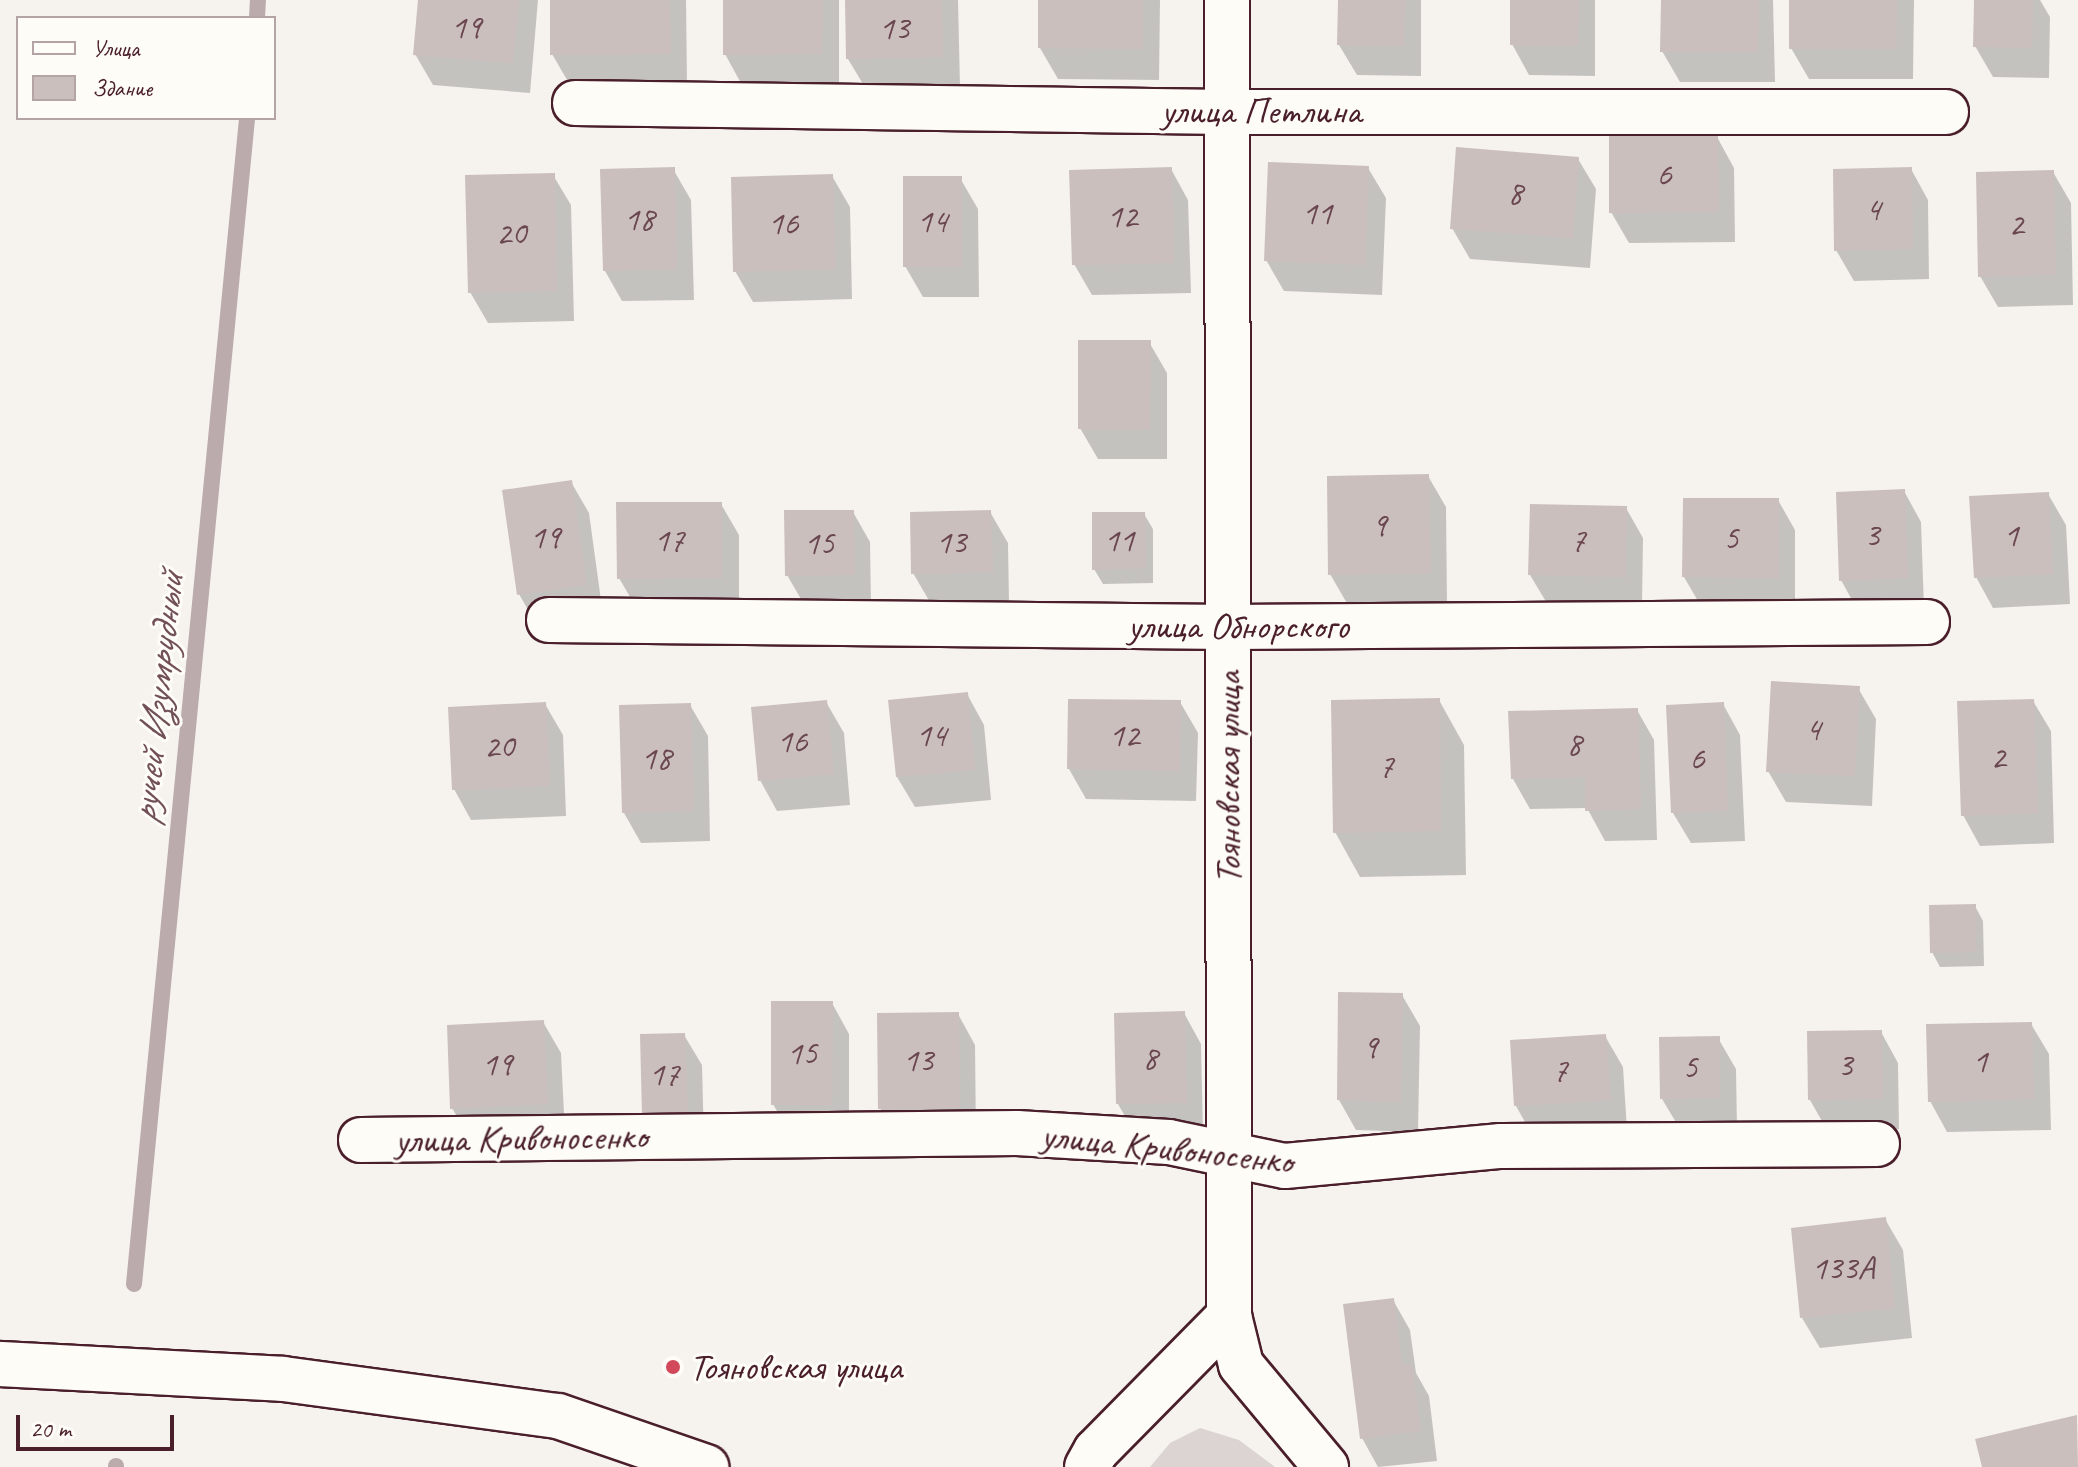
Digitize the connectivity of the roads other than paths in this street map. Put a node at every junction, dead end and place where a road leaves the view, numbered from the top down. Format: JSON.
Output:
{"nodes":[{"id":1,"x":1227,"y":0,"type":"edge"},
{"id":2,"x":575,"y":103,"type":"dead end"},
{"id":3,"x":1227,"y":112,"type":"junction"},
{"id":4,"x":1946,"y":112,"type":"dead end"},
{"id":5,"x":549,"y":620,"type":"dead end"},
{"id":6,"x":1927,"y":622,"type":"dead end"},
{"id":7,"x":1229,"y":627,"type":"junction"},
{"id":8,"x":361,"y":1140,"type":"dead end"},
{"id":9,"x":1877,"y":1144,"type":"dead end"},
{"id":10,"x":1227,"y":1158,"type":"junction"},
{"id":11,"x":1229,"y":1316,"type":"junction"},
{"id":12,"x":0,"y":1364,"type":"edge"},
{"id":13,"x":706,"y":1467,"type":"edge"},
{"id":14,"x":1087,"y":1467,"type":"edge"},
{"id":15,"x":1326,"y":1467,"type":"edge"}],
"edges":[{"from":1,"to":3,"type":"street","name":"Тояновская улица"},
{"from":2,"to":3,"type":"street","name":"улица Петлина"},
{"from":3,"to":4,"type":"street","name":"улица Петлина"},
{"from":3,"to":7,"type":"street","name":"Тояновская улица"},
{"from":5,"to":7,"type":"street","name":"улица Обнорского"},
{"from":6,"to":7,"type":"street","name":"улица Обнорского"},
{"from":7,"to":10,"type":"street","name":"Тояновская улица"},
{"from":8,"to":10,"type":"street","name":"улица Кривоносенко"},
{"from":9,"to":10,"type":"street","name":"улица Кривоносенко"},
{"from":10,"to":11,"type":"street","name":"Тояновская улица"},
{"from":11,"to":14,"type":"street"},
{"from":11,"to":15,"type":"street","name":"Тояновская улица"},
{"from":12,"to":13,"type":"street"}]}
